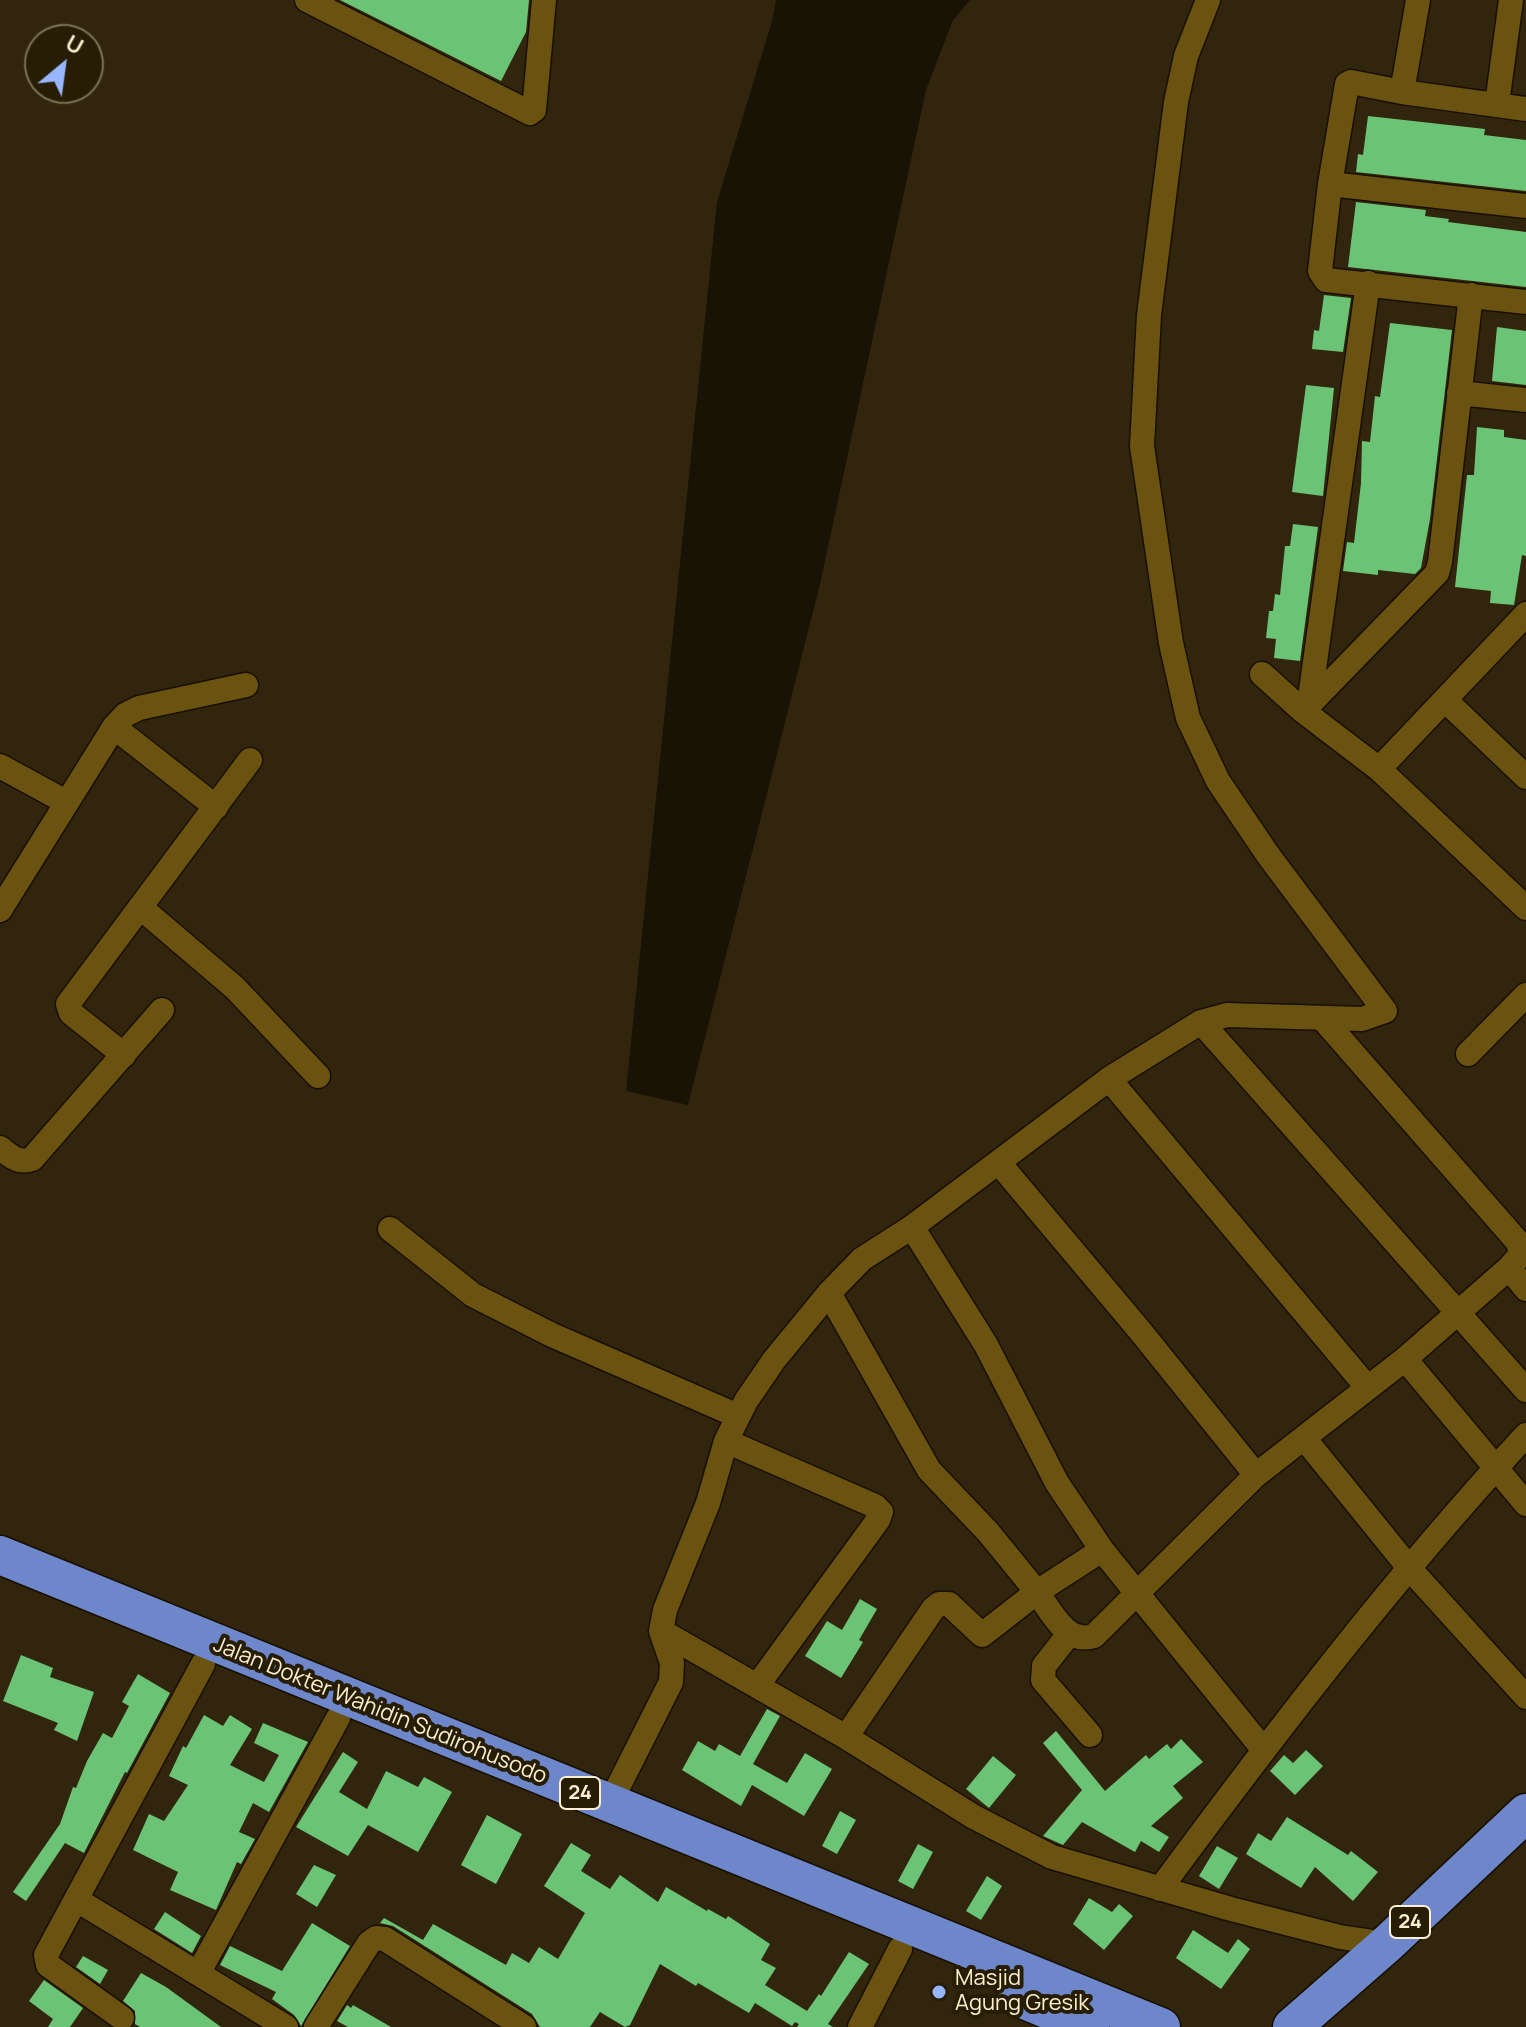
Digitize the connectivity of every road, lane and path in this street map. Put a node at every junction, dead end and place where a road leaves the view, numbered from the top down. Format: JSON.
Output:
{"nodes":[{"id":1,"x":307,"y":0,"type":"edge"},
{"id":2,"x":544,"y":0,"type":"edge"},
{"id":3,"x":1208,"y":0,"type":"edge"},
{"id":4,"x":1418,"y":0,"type":"edge"},
{"id":5,"x":1511,"y":0,"type":"edge"},
{"id":6,"x":1402,"y":92,"type":"junction"},
{"id":7,"x":1497,"y":104,"type":"junction"},
{"id":8,"x":1526,"y":109,"type":"edge"},
{"id":9,"x":1330,"y":184,"type":"junction"},
{"id":10,"x":1526,"y":206,"type":"edge"},
{"id":11,"x":1368,"y":283,"type":"junction"},
{"id":12,"x":1471,"y":295,"type":"junction"},
{"id":13,"x":1526,"y":302,"type":"edge"},
{"id":14,"x":1459,"y":393,"type":"junction"},
{"id":15,"x":1526,"y":400,"type":"edge"},
{"id":16,"x":1523,"y":624,"type":"edge"},
{"id":17,"x":1262,"y":674,"type":"dead end"},
{"id":18,"x":246,"y":685,"type":"dead end"},
{"id":19,"x":1445,"y":700,"type":"junction"},
{"id":20,"x":1306,"y":708,"type":"junction"},
{"id":21,"x":114,"y":727,"type":"junction"},
{"id":22,"x":250,"y":760,"type":"dead end"},
{"id":23,"x":0,"y":766,"type":"edge"},
{"id":24,"x":1379,"y":769,"type":"junction"},
{"id":25,"x":1526,"y":777,"type":"edge"},
{"id":26,"x":66,"y":802,"type":"junction"},
{"id":27,"x":216,"y":807,"type":"junction"},
{"id":28,"x":2,"y":904,"type":"edge"},
{"id":29,"x":140,"y":907,"type":"junction"},
{"id":30,"x":1526,"y":908,"type":"edge"},
{"id":31,"x":1526,"y":995,"type":"edge"},
{"id":32,"x":162,"y":1010,"type":"dead end"},
{"id":33,"x":1323,"y":1019,"type":"junction"},
{"id":34,"x":1201,"y":1022,"type":"junction"},
{"id":35,"x":1468,"y":1054,"type":"dead end"},
{"id":36,"x":124,"y":1055,"type":"junction"},
{"id":37,"x":318,"y":1076,"type":"dead end"},
{"id":38,"x":1109,"y":1079,"type":"junction"},
{"id":39,"x":0,"y":1148,"type":"edge"},
{"id":40,"x":999,"y":1163,"type":"junction"},
{"id":41,"x":912,"y":1227,"type":"junction"},
{"id":42,"x":390,"y":1229,"type":"dead end"},
{"id":43,"x":1509,"y":1268,"type":"junction"},
{"id":44,"x":1526,"y":1289,"type":"edge"},
{"id":45,"x":829,"y":1293,"type":"junction"},
{"id":46,"x":1458,"y":1311,"type":"junction"},
{"id":47,"x":1405,"y":1359,"type":"junction"},
{"id":48,"x":1367,"y":1387,"type":"junction"},
{"id":49,"x":1526,"y":1390,"type":"edge"},
{"id":50,"x":738,"y":1416,"type":"junction"},
{"id":51,"x":1526,"y":1435,"type":"edge"},
{"id":52,"x":1304,"y":1438,"type":"junction"},
{"id":53,"x":726,"y":1441,"type":"junction"},
{"id":54,"x":1495,"y":1469,"type":"junction"},
{"id":55,"x":1256,"y":1475,"type":"junction"},
{"id":56,"x":1526,"y":1504,"type":"edge"},
{"id":57,"x":1102,"y":1550,"type":"junction"},
{"id":58,"x":0,"y":1555,"type":"edge"},
{"id":59,"x":1410,"y":1569,"type":"junction"},
{"id":60,"x":0,"y":1578,"type":"edge"},
{"id":61,"x":1037,"y":1592,"type":"junction"},
{"id":62,"x":1135,"y":1594,"type":"junction"},
{"id":63,"x":661,"y":1631,"type":"junction"},
{"id":64,"x":1069,"y":1634,"type":"junction"},
{"id":65,"x":203,"y":1664,"type":"junction"},
{"id":66,"x":757,"y":1686,"type":"junction"},
{"id":67,"x":1526,"y":1697,"type":"edge"},
{"id":68,"x":338,"y":1718,"type":"junction"},
{"id":69,"x":1090,"y":1735,"type":"dead end"},
{"id":70,"x":846,"y":1737,"type":"junction"},
{"id":71,"x":1263,"y":1749,"type":"junction"},
{"id":72,"x":609,"y":1805,"type":"junction"},
{"id":73,"x":1526,"y":1813,"type":"edge"},
{"id":74,"x":1526,"y":1839,"type":"edge"},
{"id":75,"x":1160,"y":1889,"type":"junction"},
{"id":76,"x":77,"y":1900,"type":"junction"},
{"id":77,"x":1387,"y":1944,"type":"junction"},
{"id":78,"x":900,"y":1949,"type":"junction"},
{"id":79,"x":199,"y":1972,"type":"junction"},
{"id":80,"x":122,"y":2018,"type":"dead end"},
{"id":81,"x":286,"y":2027,"type":"edge"},
{"id":82,"x":316,"y":2027,"type":"edge"},
{"id":83,"x":524,"y":2027,"type":"edge"},
{"id":84,"x":860,"y":2027,"type":"edge"},
{"id":85,"x":1090,"y":2027,"type":"edge"},
{"id":86,"x":1161,"y":2027,"type":"edge"},
{"id":87,"x":1292,"y":2027,"type":"edge"},
{"id":88,"x":1334,"y":2027,"type":"edge"}],
"edges":[{"from":1,"to":2,"type":"street"},
{"from":3,"to":33,"type":"street"},
{"from":4,"to":6,"type":"street"},
{"from":5,"to":7,"type":"street"},
{"from":6,"to":7,"type":"street"},
{"from":6,"to":9,"type":"street"},
{"from":7,"to":8,"type":"street"},
{"from":9,"to":10,"type":"street"},
{"from":9,"to":11,"type":"street"},
{"from":11,"to":12,"type":"street"},
{"from":11,"to":20,"type":"street"},
{"from":12,"to":13,"type":"street"},
{"from":12,"to":14,"type":"street"},
{"from":14,"to":15,"type":"street"},
{"from":14,"to":20,"type":"street"},
{"from":16,"to":19,"type":"street"},
{"from":17,"to":20,"type":"street"},
{"from":18,"to":21,"type":"street"},
{"from":19,"to":24,"type":"street"},
{"from":19,"to":25,"type":"street"},
{"from":20,"to":24,"type":"street"},
{"from":21,"to":26,"type":"street"},
{"from":21,"to":27,"type":"street"},
{"from":22,"to":27,"type":"street"},
{"from":23,"to":26,"type":"street"},
{"from":24,"to":30,"type":"street"},
{"from":26,"to":28,"type":"street"},
{"from":27,"to":29,"type":"street"},
{"from":29,"to":36,"type":"street"},
{"from":29,"to":37,"type":"street"},
{"from":31,"to":35,"type":"street"},
{"from":32,"to":36,"type":"street"},
{"from":33,"to":34,"type":"street"},
{"from":33,"to":43,"type":"street"},
{"from":34,"to":38,"type":"street"},
{"from":34,"to":46,"type":"street"},
{"from":36,"to":39,"type":"street"},
{"from":38,"to":40,"type":"street"},
{"from":38,"to":48,"type":"street"},
{"from":40,"to":41,"type":"street"},
{"from":40,"to":55,"type":"street"},
{"from":41,"to":45,"type":"street"},
{"from":41,"to":57,"type":"street"},
{"from":42,"to":50,"type":"street"},
{"from":43,"to":44,"type":"street"},
{"from":43,"to":46,"type":"street"},
{"from":45,"to":50,"type":"street"},
{"from":45,"to":61,"type":"street"},
{"from":46,"to":47,"type":"street"},
{"from":46,"to":49,"type":"street"},
{"from":47,"to":48,"type":"street"},
{"from":47,"to":54,"type":"street"},
{"from":48,"to":52,"type":"street"},
{"from":50,"to":53,"type":"street"},
{"from":51,"to":54,"type":"street"},
{"from":52,"to":55,"type":"street"},
{"from":52,"to":59,"type":"street"},
{"from":53,"to":63,"type":"street"},
{"from":53,"to":66,"type":"street"},
{"from":54,"to":56,"type":"street"},
{"from":54,"to":59,"type":"street"},
{"from":55,"to":62,"type":"street"},
{"from":57,"to":61,"type":"street"},
{"from":57,"to":62,"type":"street"},
{"from":58,"to":72,"type":"highway","name":"Jalan Dokter Wahidin Sudirohusodo","number":"24"},
{"from":59,"to":67,"type":"street"},
{"from":59,"to":71,"type":"street"},
{"from":60,"to":65,"type":"highway","name":"Jalan Dokter Wahidin Sudirohusodo","number":"24"},
{"from":61,"to":64,"type":"street"},
{"from":61,"to":70,"type":"street"},
{"from":62,"to":64,"type":"street"},
{"from":62,"to":71,"type":"street"},
{"from":63,"to":66,"type":"street"},
{"from":63,"to":72,"type":"street"},
{"from":64,"to":69,"type":"street"},
{"from":65,"to":68,"type":"highway","name":"Jalan Dokter Wahidin Sudirohusodo","number":"24"},
{"from":65,"to":76,"type":"street"},
{"from":66,"to":70,"type":"street"},
{"from":68,"to":78,"type":"highway","name":"Jalan Dokter Wahidin Sudirohusodo","number":"24"},
{"from":68,"to":79,"type":"street"},
{"from":70,"to":75,"type":"street"},
{"from":71,"to":75,"type":"street"},
{"from":72,"to":86,"type":"highway","name":"Jalan Dokter Wahidin Sudirohusodo","number":"24"},
{"from":73,"to":77,"type":"highway","number":"24"},
{"from":74,"to":88,"type":"highway","number":"24"},
{"from":75,"to":77,"type":"street"},
{"from":76,"to":79,"type":"street"},
{"from":76,"to":80,"type":"street"},
{"from":77,"to":87,"type":"highway","number":"24"},
{"from":78,"to":84,"type":"street"},
{"from":78,"to":85,"type":"highway","name":"Jalan Dokter Wahidin Sudirohusodo","number":"24"},
{"from":79,"to":81,"type":"street"},
{"from":82,"to":83,"type":"street"}]}
